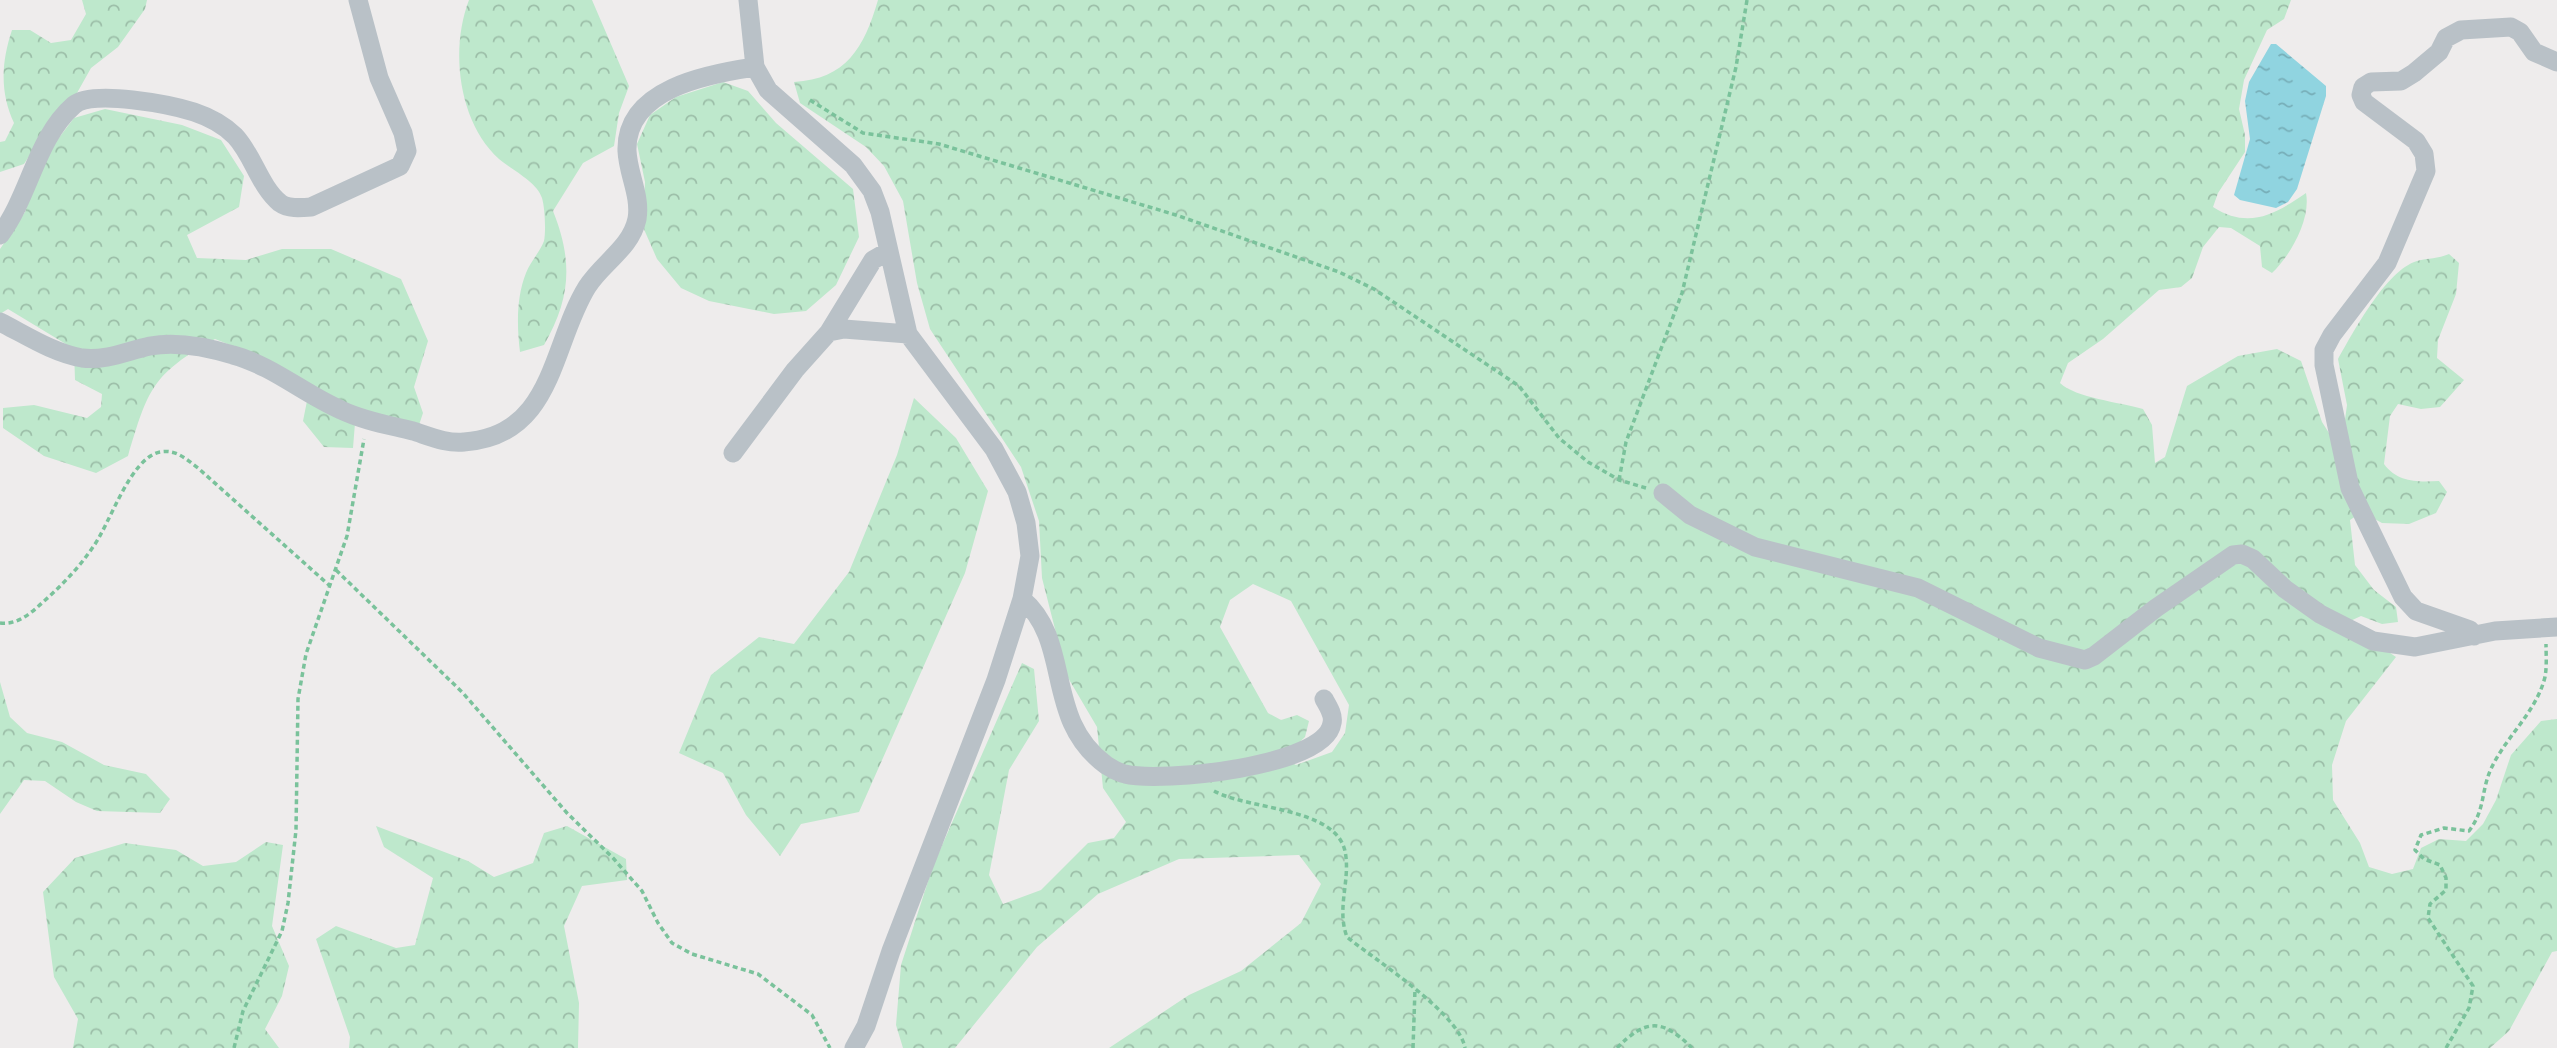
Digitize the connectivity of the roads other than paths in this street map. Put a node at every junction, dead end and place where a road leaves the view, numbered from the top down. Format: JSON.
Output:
{"nodes":[{"id":1,"x":358,"y":0,"type":"edge"},
{"id":2,"x":748,"y":0,"type":"edge"},
{"id":3,"x":2557,"y":62,"type":"edge"},
{"id":4,"x":755,"y":67,"type":"junction"},
{"id":5,"x":0,"y":234,"type":"edge"},
{"id":6,"x":887,"y":252,"type":"junction"},
{"id":7,"x":0,"y":322,"type":"edge"},
{"id":8,"x":829,"y":332,"type":"junction"},
{"id":9,"x":908,"y":334,"type":"junction"},
{"id":10,"x":733,"y":453,"type":"dead end"},
{"id":11,"x":1663,"y":493,"type":"road end"},
{"id":12,"x":1022,"y":599,"type":"junction"},
{"id":13,"x":2557,"y":627,"type":"edge"},
{"id":14,"x":2474,"y":636,"type":"junction"},
{"id":15,"x":1324,"y":699,"type":"dead end"},
{"id":16,"x":854,"y":1048,"type":"edge"}],
"edges":[{"from":1,"to":5,"type":"street"},
{"from":2,"to":4,"type":"street"},
{"from":3,"to":14,"type":"street"},
{"from":4,"to":6,"type":"street"},
{"from":4,"to":7,"type":"street"},
{"from":6,"to":8,"type":"street"},
{"from":6,"to":9,"type":"street"},
{"from":8,"to":9,"type":"street"},
{"from":8,"to":10,"type":"street"},
{"from":9,"to":12,"type":"street"},
{"from":11,"to":14,"type":"street"},
{"from":12,"to":15,"type":"street"},
{"from":12,"to":16,"type":"street"},
{"from":13,"to":14,"type":"street"}]}
